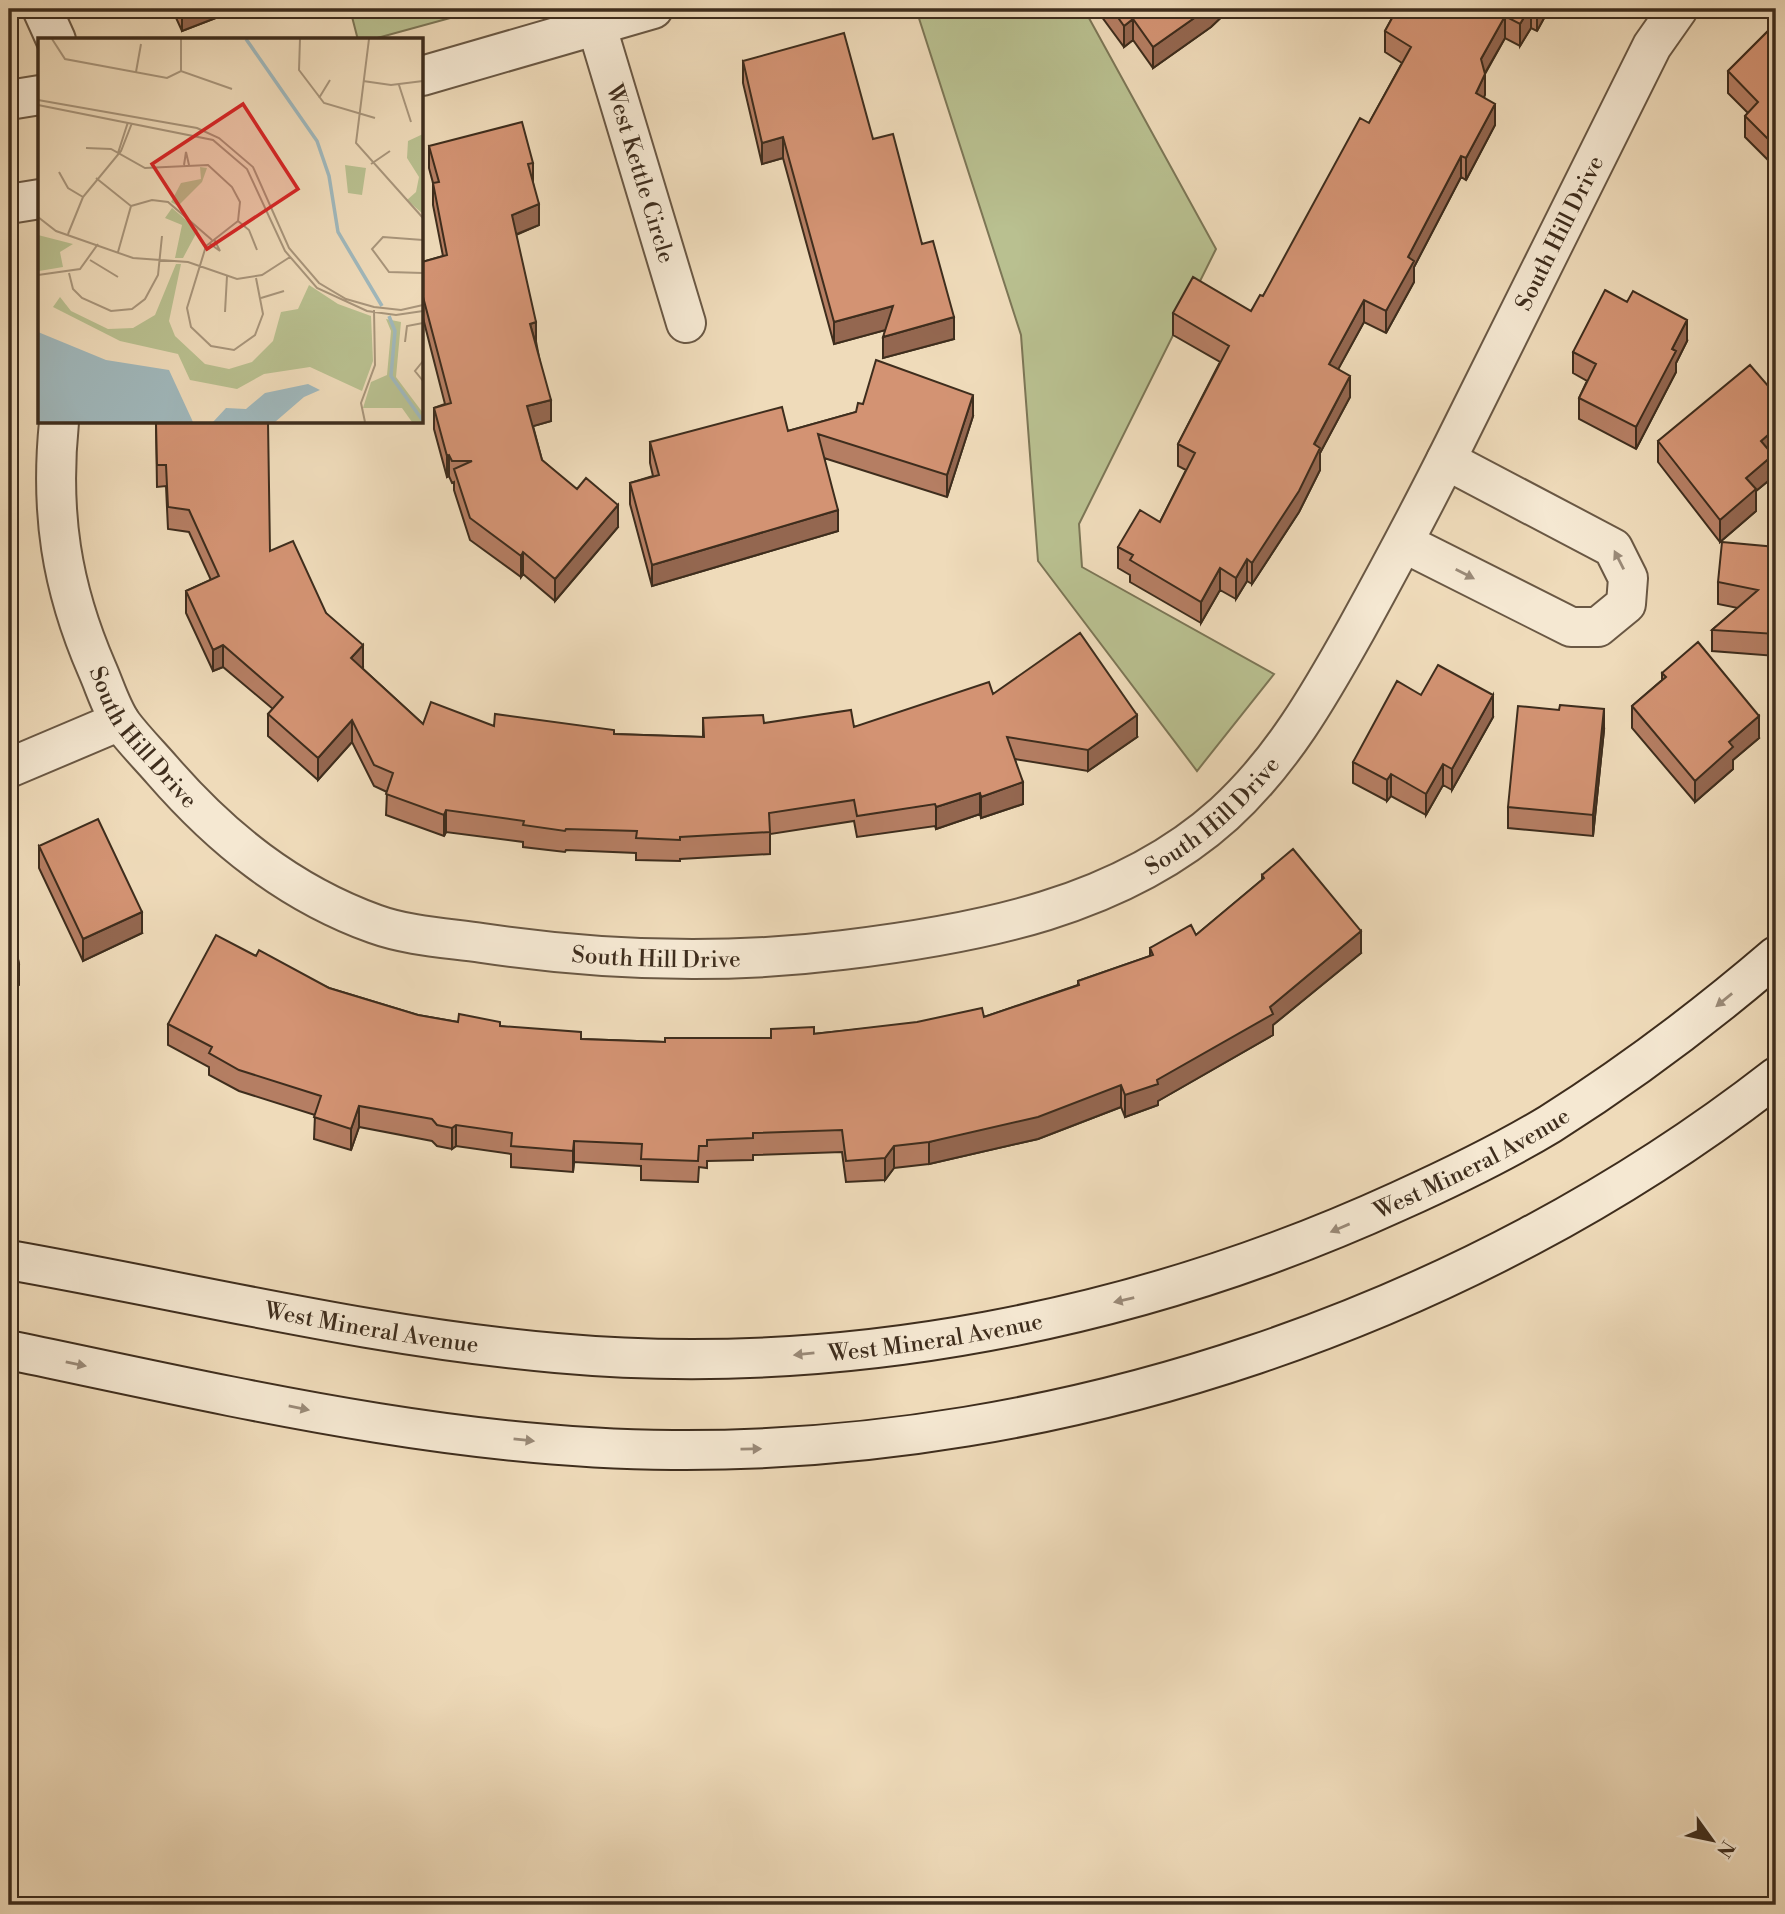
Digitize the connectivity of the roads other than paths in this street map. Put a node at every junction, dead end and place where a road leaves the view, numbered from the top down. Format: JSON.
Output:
{"nodes":[{"id":1,"x":42,"y":9,"type":"edge"},
{"id":2,"x":653,"y":9,"type":"edge"},
{"id":3,"x":1678,"y":9,"type":"edge"},
{"id":4,"x":596,"y":24,"type":"junction"},
{"id":5,"x":55,"y":38,"type":"edge"},
{"id":6,"x":424,"y":75,"type":"edge"},
{"id":7,"x":38,"y":95,"type":"edge"},
{"id":8,"x":9,"y":100,"type":"edge"},
{"id":9,"x":38,"y":199,"type":"edge"},
{"id":10,"x":9,"y":204,"type":"edge"},
{"id":11,"x":686,"y":323,"type":"dead end"},
{"id":12,"x":58,"y":424,"type":"edge"},
{"id":13,"x":1446,"y":460,"type":"junction"},
{"id":14,"x":1404,"y":543,"type":"junction"},
{"id":15,"x":120,"y":721,"type":"junction"},
{"id":16,"x":9,"y":768,"type":"edge"},
{"id":17,"x":1776,"y":956,"type":"edge"},
{"id":18,"x":1776,"y":1077,"type":"edge"},
{"id":19,"x":9,"y":1260,"type":"edge"},
{"id":20,"x":9,"y":1350,"type":"edge"}],
"edges":[{"from":1,"to":5,"type":"street"},
{"from":2,"to":4,"type":"street"},
{"from":3,"to":13,"type":"street","name":"South Hill Drive"},
{"from":4,"to":6,"type":"street"},
{"from":4,"to":11,"type":"street","name":"West Kettle Circle"},
{"from":7,"to":8,"type":"street"},
{"from":9,"to":10,"type":"street"},
{"from":12,"to":15,"type":"street","name":"South Hill Drive"},
{"from":13,"to":14,"type":"street","name":"South Hill Drive"},
{"from":14,"to":13,"type":"street","one_way":true},
{"from":14,"to":15,"type":"street","name":"South Hill Drive"},
{"from":15,"to":16,"type":"street"},
{"from":17,"to":19,"type":"street","name":"West Mineral Avenue","one_way":true},
{"from":20,"to":18,"type":"street","one_way":true}]}
